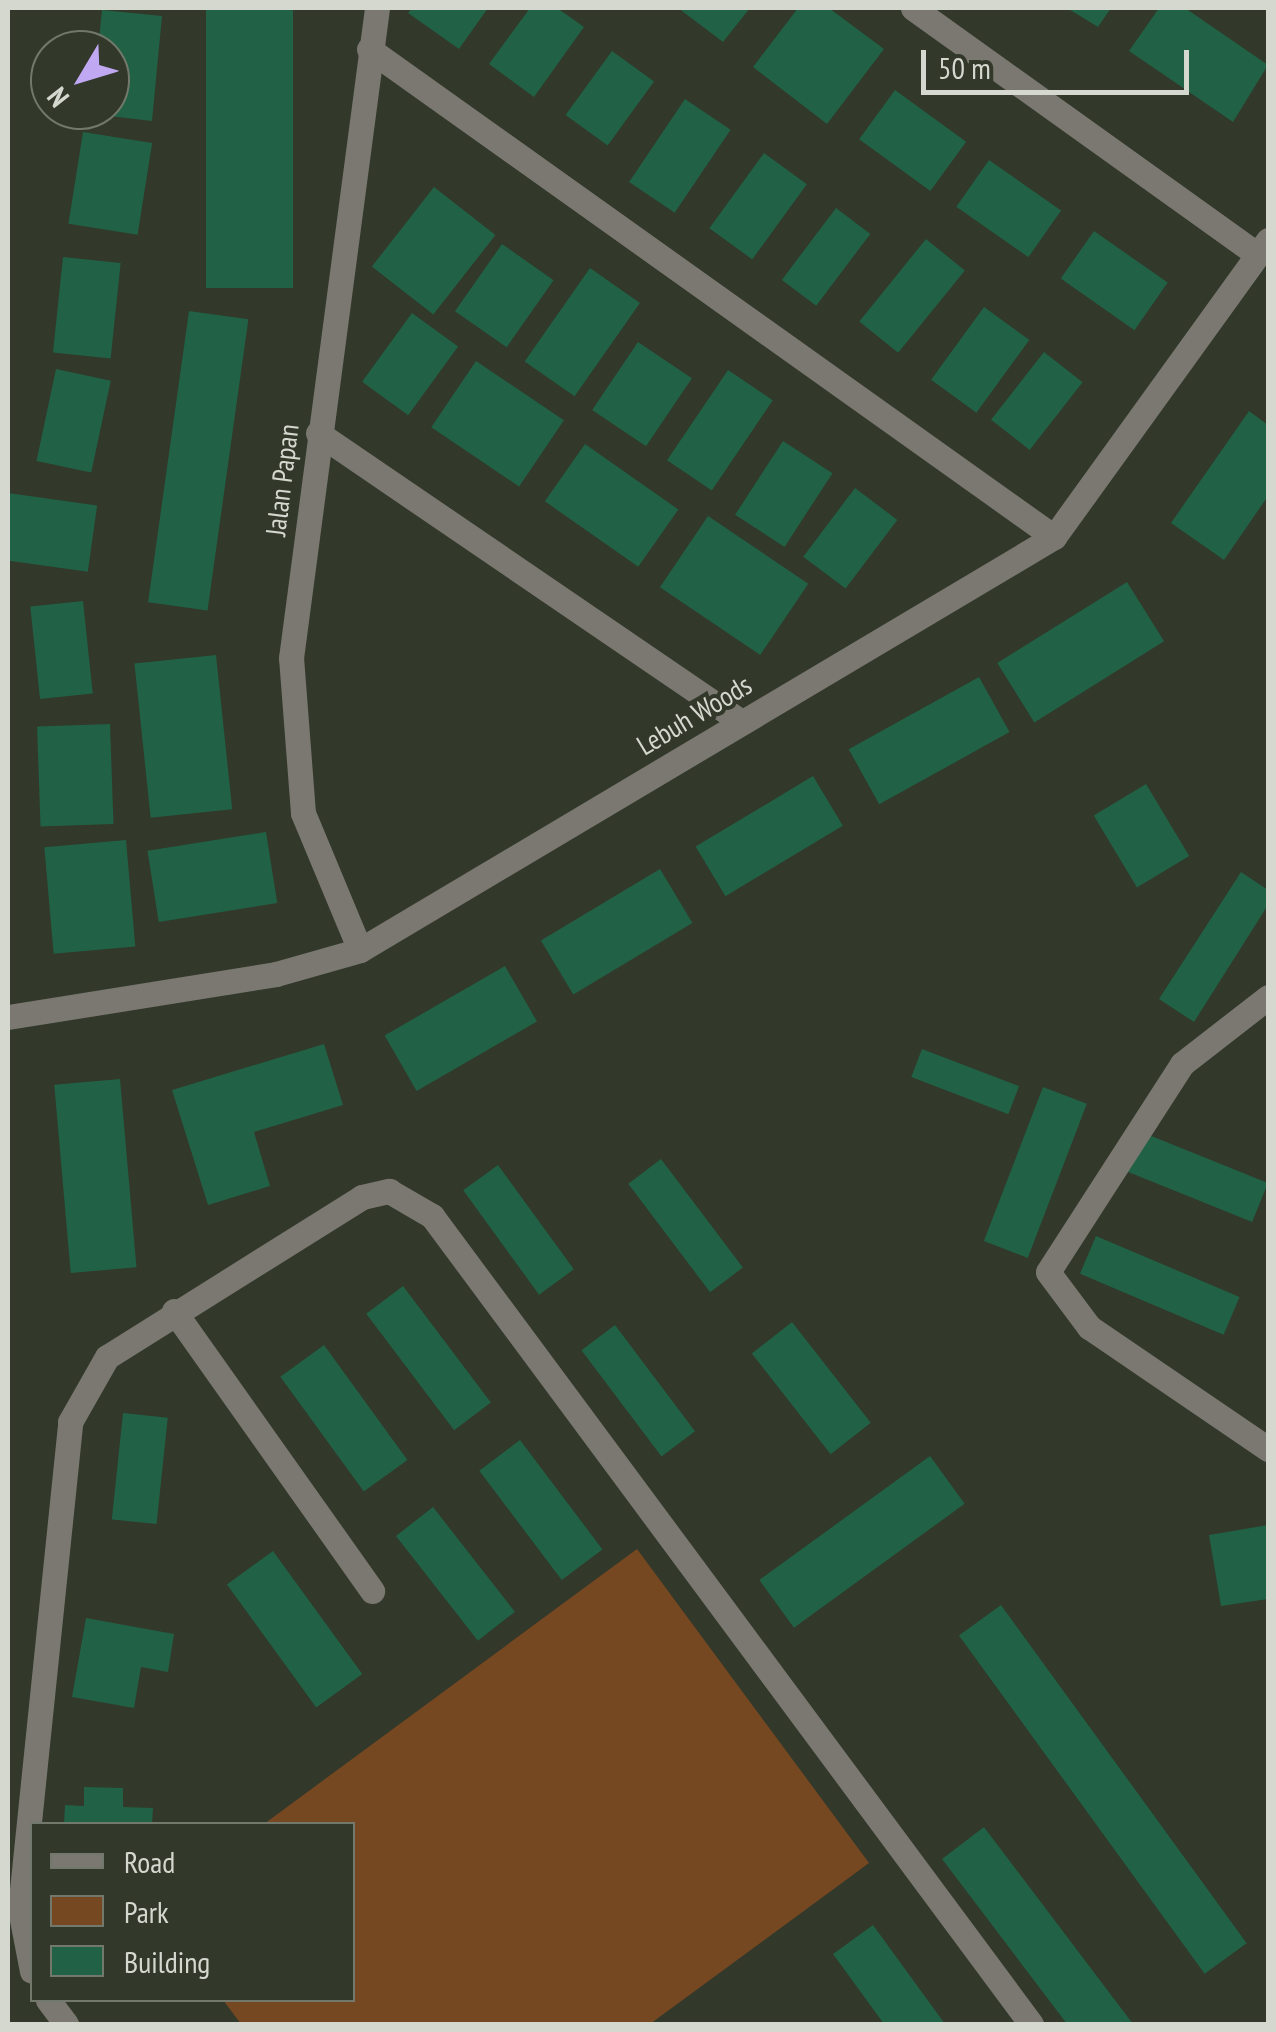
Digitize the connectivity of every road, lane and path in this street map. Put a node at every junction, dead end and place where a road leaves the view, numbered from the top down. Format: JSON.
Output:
{"nodes":[{"id":1,"x":377,"y":8,"type":"edge"},
{"id":2,"x":913,"y":8,"type":"edge"},
{"id":3,"x":369,"y":49,"type":"junction"},
{"id":4,"x":1263,"y":248,"type":"edge"},
{"id":5,"x":318,"y":432,"type":"junction"},
{"id":6,"x":1054,"y":536,"type":"junction"},
{"id":7,"x":740,"y":721,"type":"junction"},
{"id":8,"x":360,"y":950,"type":"junction"},
{"id":9,"x":1268,"y":997,"type":"edge"},
{"id":10,"x":8,"y":1017,"type":"edge"},
{"id":11,"x":174,"y":1311,"type":"junction"},
{"id":12,"x":1268,"y":1449,"type":"edge"},
{"id":13,"x":372,"y":1591,"type":"dead end"},
{"id":14,"x":30,"y":1961,"type":"edge"},
{"id":15,"x":50,"y":2002,"type":"edge"},
{"id":16,"x":66,"y":2024,"type":"edge"},
{"id":17,"x":1032,"y":2024,"type":"edge"}],
"edges":[{"from":1,"to":3,"type":"street","name":"Jalan Papan"},
{"from":2,"to":4,"type":"street"},
{"from":3,"to":5,"type":"street","name":"Jalan Papan"},
{"from":3,"to":6,"type":"street"},
{"from":4,"to":6,"type":"street","name":"Lebuh Woods"},
{"from":5,"to":7,"type":"street"},
{"from":5,"to":8,"type":"street","name":"Jalan Papan"},
{"from":6,"to":7,"type":"street","name":"Lebuh Woods"},
{"from":7,"to":8,"type":"street","name":"Lebuh Woods"},
{"from":8,"to":10,"type":"street","name":"Lebuh Woods"},
{"from":9,"to":12,"type":"street"},
{"from":11,"to":13,"type":"street"},
{"from":11,"to":14,"type":"street"},
{"from":11,"to":17,"type":"street"},
{"from":15,"to":16,"type":"street"}]}
